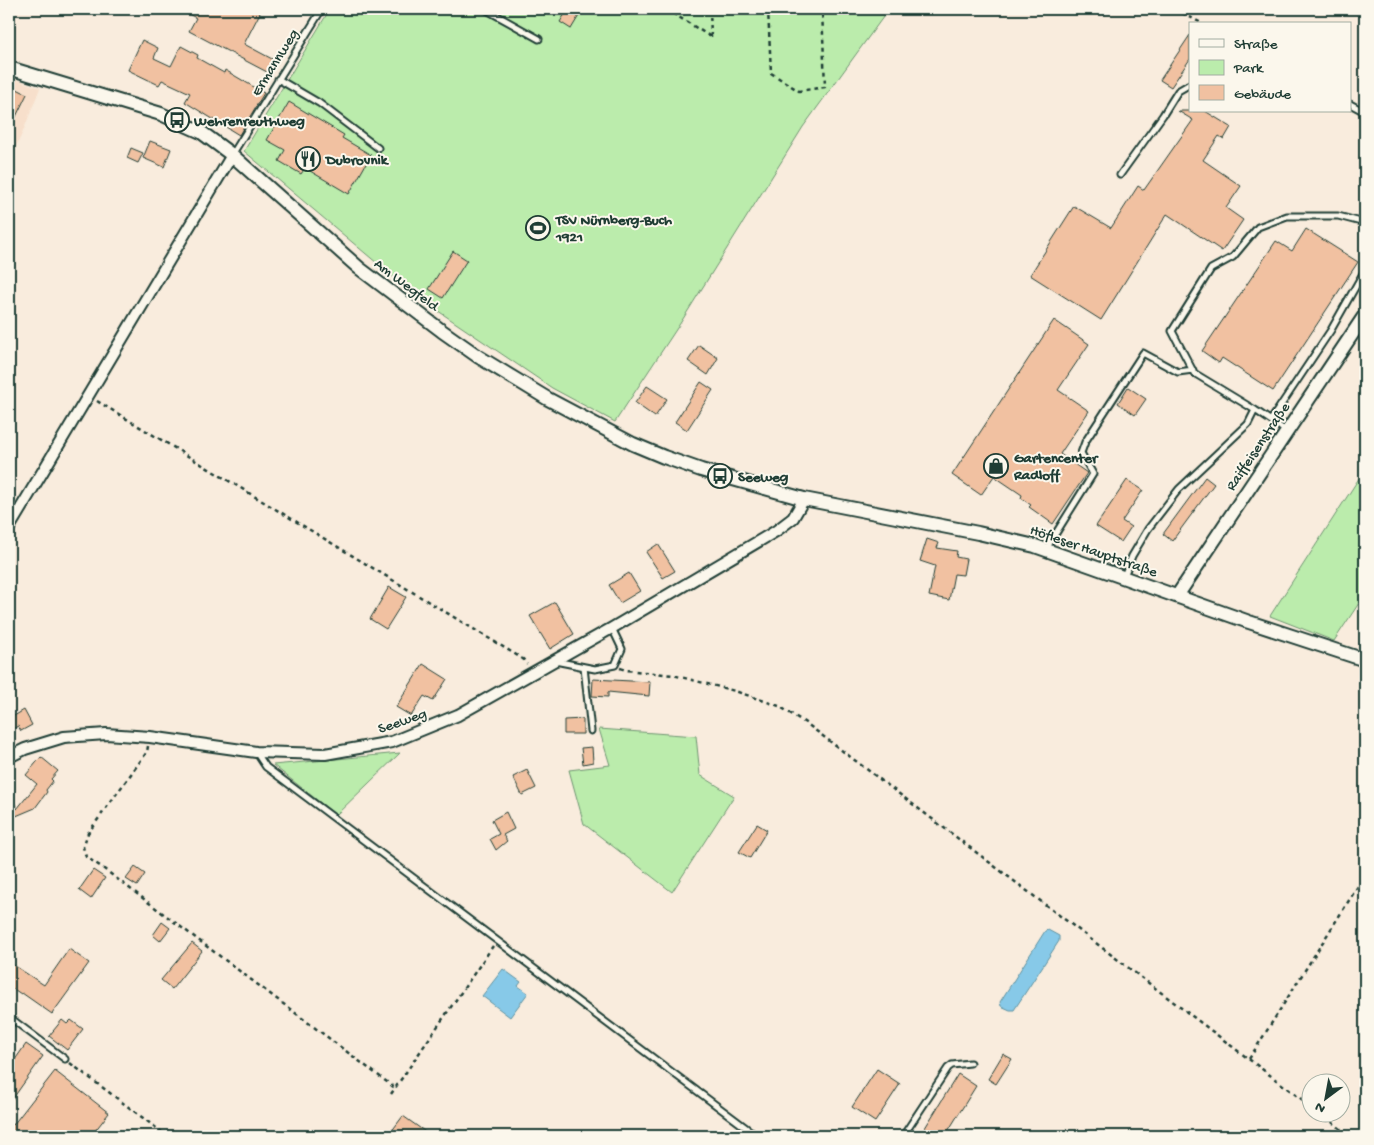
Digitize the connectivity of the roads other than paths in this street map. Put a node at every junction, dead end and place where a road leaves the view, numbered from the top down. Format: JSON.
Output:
{"nodes":[{"id":1,"x":322,"y":9,"type":"edge"},
{"id":2,"x":485,"y":9,"type":"edge"},
{"id":3,"x":539,"y":39,"type":"dead end"},
{"id":4,"x":9,"y":68,"type":"edge"},
{"id":5,"x":278,"y":79,"type":"junction"},
{"id":6,"x":1189,"y":85,"type":"edge"},
{"id":7,"x":1352,"y":105,"type":"edge"},
{"id":8,"x":1365,"y":112,"type":"edge"},
{"id":9,"x":378,"y":148,"type":"dead end"},
{"id":10,"x":232,"y":155,"type":"junction"},
{"id":11,"x":1120,"y":175,"type":"dead end"},
{"id":12,"x":1365,"y":224,"type":"edge"},
{"id":13,"x":1365,"y":270,"type":"edge"},
{"id":14,"x":1365,"y":314,"type":"edge"},
{"id":15,"x":1193,"y":370,"type":"junction"},
{"id":16,"x":1255,"y":410,"type":"junction"},
{"id":17,"x":1271,"y":420,"type":"junction"},
{"id":18,"x":1286,"y":431,"type":"junction"},
{"id":19,"x":804,"y":499,"type":"junction"},
{"id":20,"x":9,"y":528,"type":"edge"},
{"id":21,"x":1046,"y":549,"type":"junction"},
{"id":22,"x":1124,"y":576,"type":"junction"},
{"id":23,"x":1177,"y":596,"type":"junction"},
{"id":24,"x":612,"y":628,"type":"junction"},
{"id":25,"x":1365,"y":660,"type":"edge"},
{"id":26,"x":555,"y":661,"type":"junction"},
{"id":27,"x":584,"y":667,"type":"junction"},
{"id":28,"x":591,"y":731,"type":"dead end"},
{"id":29,"x":256,"y":752,"type":"junction"},
{"id":30,"x":9,"y":757,"type":"edge"},
{"id":31,"x":9,"y":1017,"type":"edge"},
{"id":32,"x":65,"y":1059,"type":"road end"},
{"id":33,"x":970,"y":1063,"type":"dead end"},
{"id":34,"x":757,"y":1136,"type":"edge"},
{"id":35,"x":903,"y":1136,"type":"edge"}],
"edges":[{"from":1,"to":5,"type":"lane","name":"Ermannweg"},
{"from":2,"to":3,"type":"lane"},
{"from":4,"to":10,"type":"street","name":"Am Wegfeld"},
{"from":5,"to":9,"type":"lane"},
{"from":5,"to":10,"type":"lane","name":"Ermannweg"},
{"from":6,"to":11,"type":"lane"},
{"from":7,"to":8,"type":"lane"},
{"from":10,"to":19,"type":"street","name":"Am Wegfeld"},
{"from":10,"to":20,"type":"street"},
{"from":12,"to":15,"type":"lane"},
{"from":13,"to":17,"type":"lane"},
{"from":14,"to":18,"type":"street","name":"Raiffeisenstraße"},
{"from":15,"to":16,"type":"lane"},
{"from":15,"to":21,"type":"lane"},
{"from":16,"to":17,"type":"lane"},
{"from":16,"to":22,"type":"lane"},
{"from":17,"to":18,"type":"lane"},
{"from":18,"to":23,"type":"street","name":"Raiffeisenstraße"},
{"from":19,"to":21,"type":"street","name":"Höfleser Hauptstraße"},
{"from":19,"to":24,"type":"street","name":"Seeweg"},
{"from":21,"to":22,"type":"street","name":"Höfleser Hauptstraße"},
{"from":22,"to":23,"type":"street","name":"Höfleser Hauptstraße"},
{"from":23,"to":25,"type":"street","name":"Höfleser Hauptstraße"},
{"from":24,"to":26,"type":"street","name":"Seeweg"},
{"from":24,"to":27,"type":"lane"},
{"from":26,"to":27,"type":"lane"},
{"from":26,"to":29,"type":"street","name":"Seeweg"},
{"from":27,"to":28,"type":"lane"},
{"from":29,"to":30,"type":"street","name":"Seeweg"},
{"from":29,"to":34,"type":"lane"},
{"from":31,"to":32,"type":"lane"},
{"from":33,"to":35,"type":"lane"}]}
